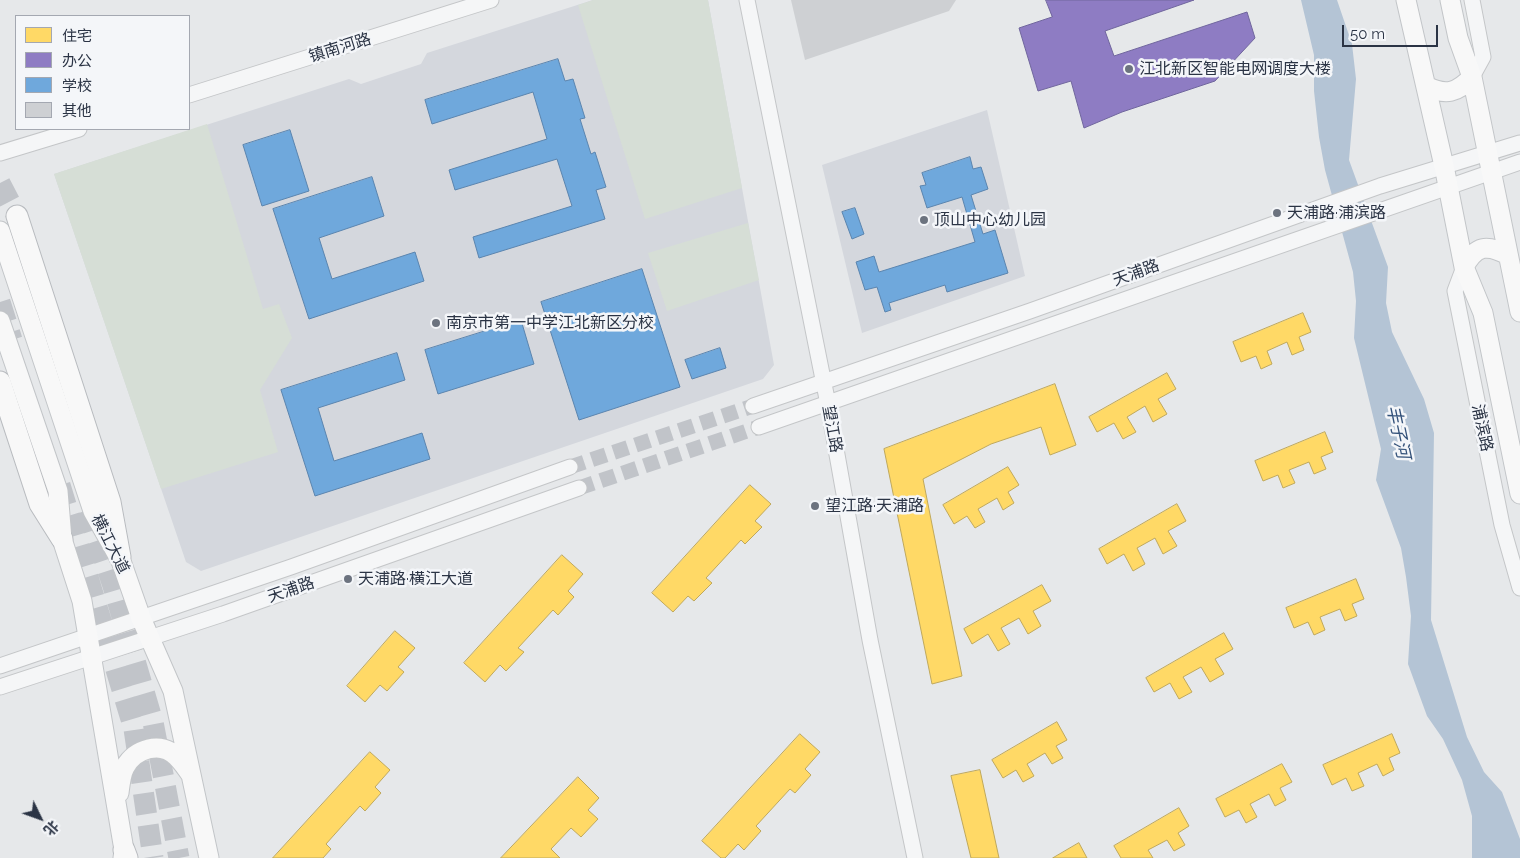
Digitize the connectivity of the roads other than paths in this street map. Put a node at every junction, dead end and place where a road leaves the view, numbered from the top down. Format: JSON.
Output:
{"nodes":[{"id":1,"x":490,"y":0,"type":"edge"},
{"id":2,"x":747,"y":0,"type":"edge"},
{"id":3,"x":1406,"y":0,"type":"edge"},
{"id":4,"x":1450,"y":0,"type":"edge"},
{"id":5,"x":1472,"y":0,"type":"edge"},
{"id":6,"x":1472,"y":77,"type":"junction"},
{"id":7,"x":1426,"y":86,"type":"junction"},
{"id":8,"x":190,"y":95,"type":"edge"},
{"id":9,"x":77,"y":130,"type":"edge"},
{"id":10,"x":1520,"y":143,"type":"edge"},
{"id":11,"x":0,"y":154,"type":"edge"},
{"id":12,"x":1520,"y":162,"type":"edge"},
{"id":13,"x":1489,"y":163,"type":"junction"},
{"id":14,"x":1444,"y":166,"type":"junction"},
{"id":15,"x":1447,"y":189,"type":"junction"},
{"id":16,"x":17,"y":216,"type":"tunnel mouth"},
{"id":17,"x":0,"y":231,"type":"edge"},
{"id":18,"x":1508,"y":255,"type":"junction"},
{"id":19,"x":1464,"y":267,"type":"junction"},
{"id":20,"x":1520,"y":312,"type":"edge"},
{"id":21,"x":0,"y":321,"type":"tunnel mouth"},
{"id":22,"x":0,"y":382,"type":"edge"},
{"id":23,"x":823,"y":382,"type":"junction"},
{"id":24,"x":828,"y":404,"type":"junction"},
{"id":25,"x":753,"y":406,"type":"tunnel mouth"},
{"id":26,"x":759,"y":427,"type":"tunnel mouth"},
{"id":27,"x":570,"y":467,"type":"tunnel mouth"},
{"id":28,"x":579,"y":488,"type":"tunnel mouth"},
{"id":29,"x":1520,"y":494,"type":"edge"},
{"id":30,"x":62,"y":539,"type":"junction"},
{"id":31,"x":120,"y":557,"type":"junction"},
{"id":32,"x":1520,"y":588,"type":"edge"},
{"id":33,"x":141,"y":618,"type":"junction"},
{"id":34,"x":87,"y":634,"type":"junction"},
{"id":35,"x":152,"y":638,"type":"junction"},
{"id":36,"x":91,"y":659,"type":"junction"},
{"id":37,"x":0,"y":666,"type":"edge"},
{"id":38,"x":0,"y":687,"type":"edge"},
{"id":39,"x":194,"y":778,"type":"junction"},
{"id":40,"x":116,"y":804,"type":"junction"},
{"id":41,"x":125,"y":855,"type":"edge"},
{"id":42,"x":209,"y":858,"type":"edge"},
{"id":43,"x":915,"y":858,"type":"edge"}],
"edges":[{"from":1,"to":8,"type":"street","name":"镇南河路"},
{"from":2,"to":23,"type":"street","name":"望江路"},
{"from":3,"to":7,"type":"main road","name":"浦滨路"},
{"from":4,"to":6,"type":"main road"},
{"from":5,"to":6,"type":"street"},
{"from":6,"to":7,"type":"main road"},
{"from":6,"to":13,"type":"main road"},
{"from":7,"to":14,"type":"main road","name":"浦滨路"},
{"from":9,"to":11,"type":"street"},
{"from":10,"to":13,"type":"street","name":"天浦路"},
{"from":12,"to":13,"type":"street","name":"天浦路"},
{"from":13,"to":14,"type":"street","name":"天浦路"},
{"from":13,"to":15,"type":"street","name":"天浦路"},
{"from":13,"to":18,"type":"main road"},
{"from":14,"to":15,"type":"main road","name":"浦滨路"},
{"from":14,"to":23,"type":"street","name":"天浦路"},
{"from":15,"to":19,"type":"main road","name":"浦滨路"},
{"from":15,"to":24,"type":"street","name":"天浦路"},
{"from":16,"to":31,"type":"highway"},
{"from":17,"to":31,"type":"main road","name":"横江大道"},
{"from":18,"to":19,"type":"main road"},
{"from":18,"to":20,"type":"main road"},
{"from":19,"to":29,"type":"main road","name":"浦滨路"},
{"from":19,"to":32,"type":"street","name":"浦滨路"},
{"from":21,"to":30,"type":"main road"},
{"from":22,"to":30,"type":"highway"},
{"from":23,"to":24,"type":"street","name":"望江路"},
{"from":23,"to":25,"type":"street","name":"天浦路"},
{"from":24,"to":26,"type":"street","name":"天浦路"},
{"from":24,"to":43,"type":"street","name":"望江路"},
{"from":27,"to":33,"type":"street","name":"天浦路"},
{"from":28,"to":35,"type":"street","name":"天浦路"},
{"from":30,"to":34,"type":"main road"},
{"from":31,"to":33,"type":"main road","name":"横江大道"},
{"from":33,"to":34,"type":"street","name":"天浦路"},
{"from":33,"to":35,"type":"main road","name":"横江大道"},
{"from":34,"to":36,"type":"main road"},
{"from":34,"to":37,"type":"street","name":"天浦路"},
{"from":35,"to":36,"type":"street","name":"天浦路"},
{"from":35,"to":39,"type":"main road","name":"横江大道"},
{"from":36,"to":38,"type":"street","name":"天浦路"},
{"from":36,"to":40,"type":"main road"},
{"from":39,"to":40,"type":"main road"},
{"from":39,"to":42,"type":"main road","name":"横江大道"},
{"from":40,"to":41,"type":"main road"}]}
